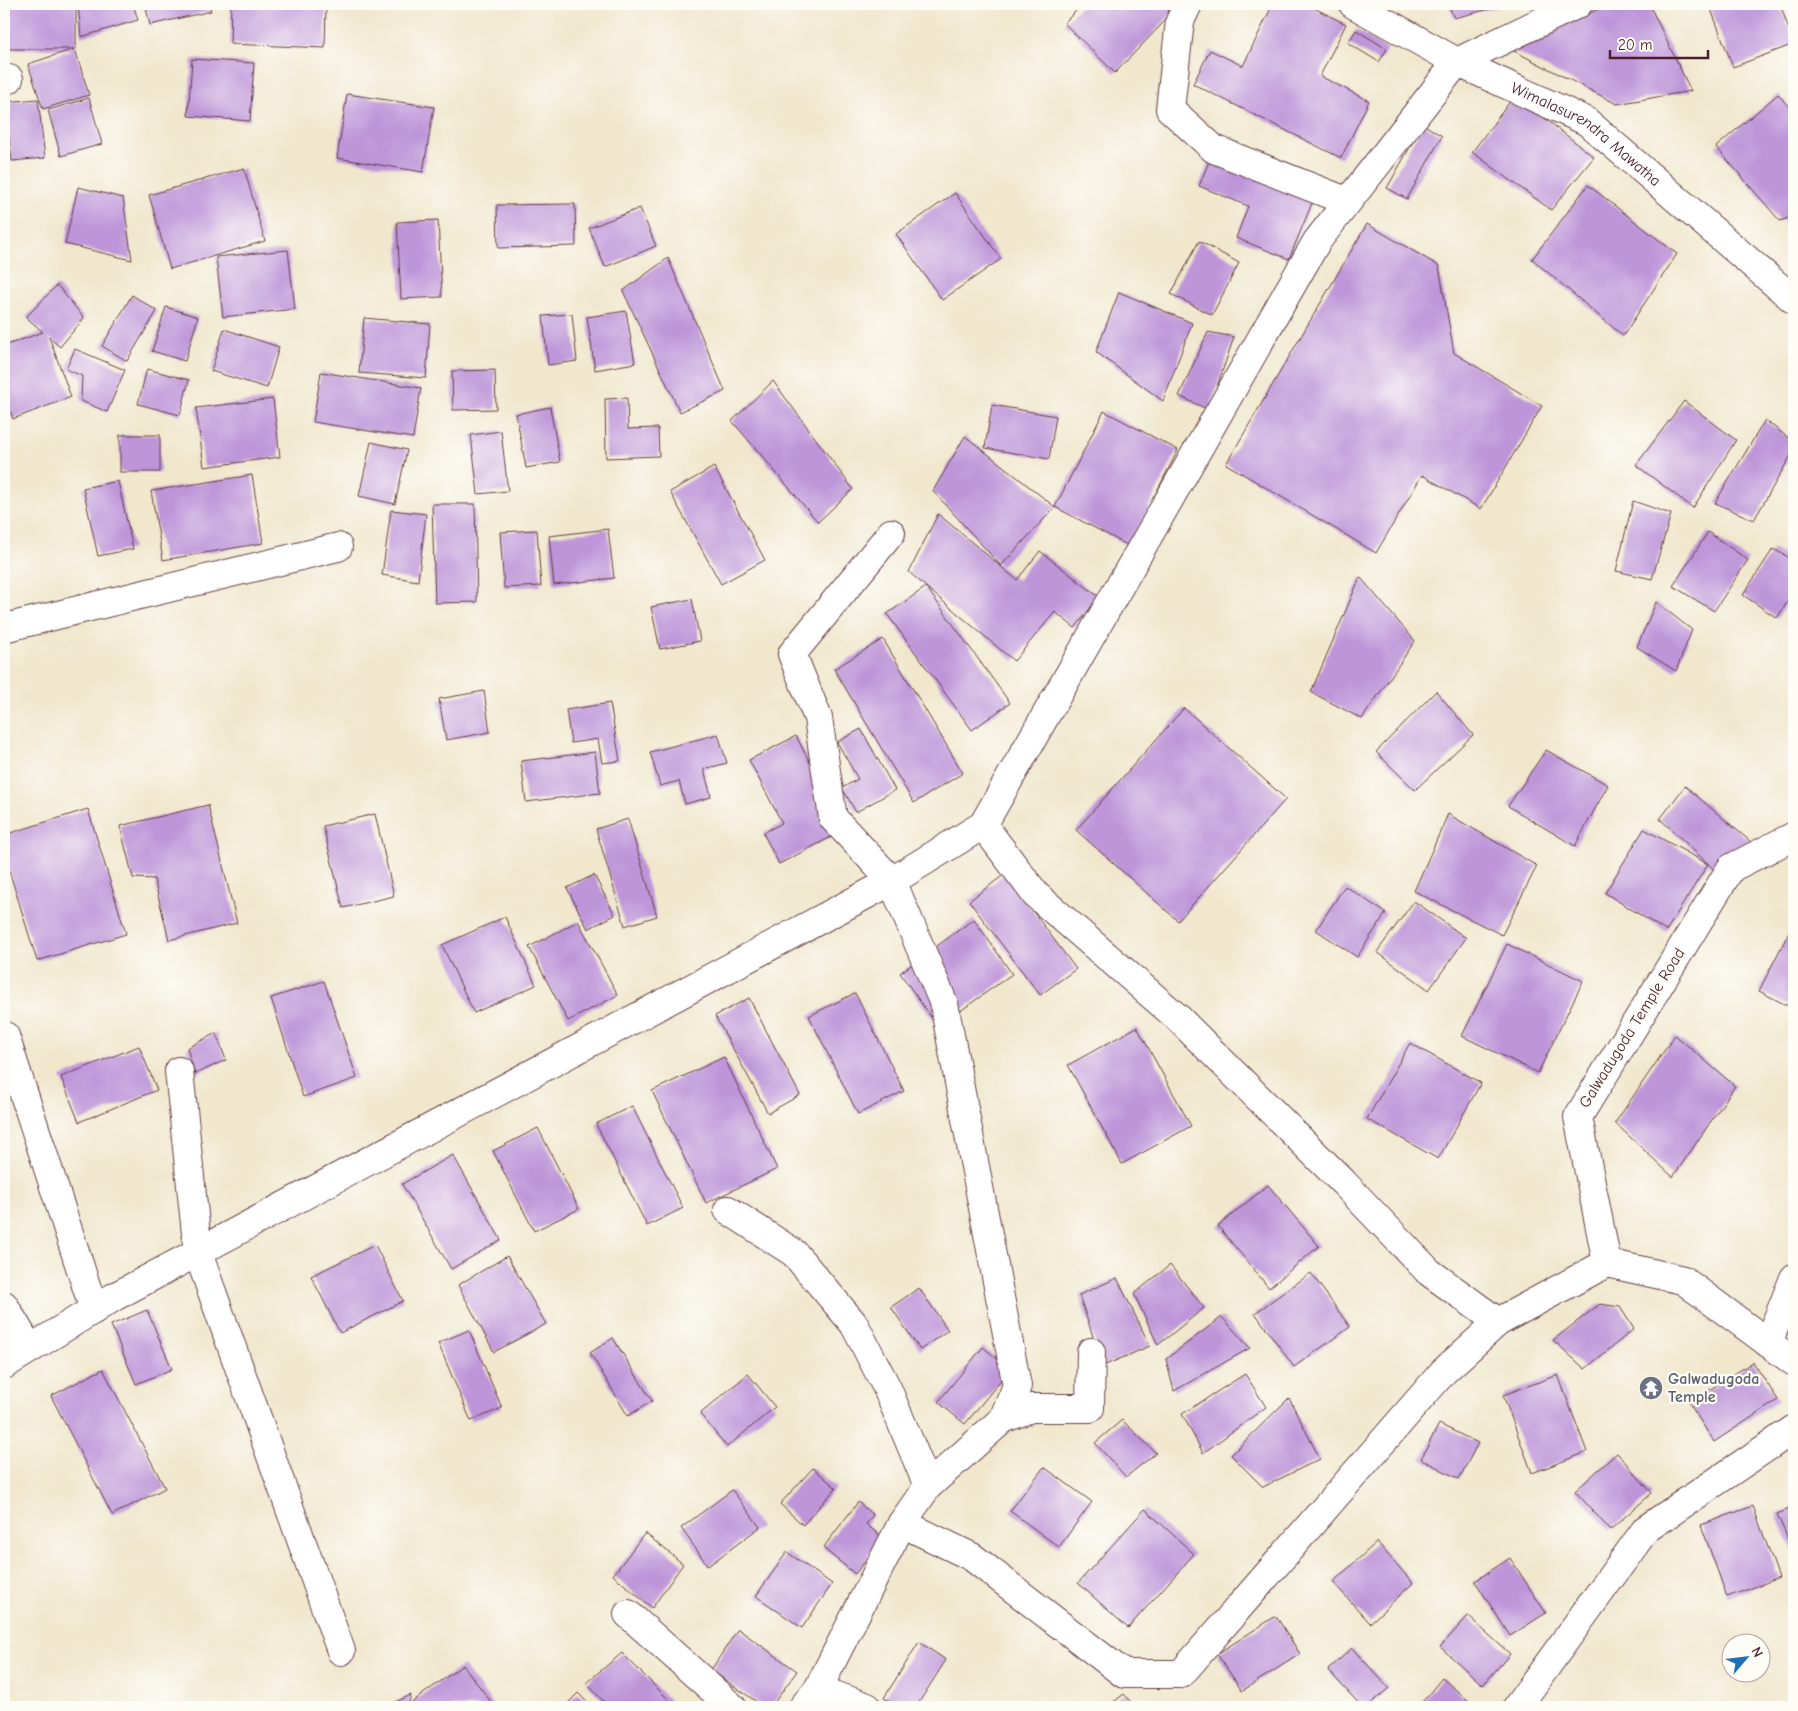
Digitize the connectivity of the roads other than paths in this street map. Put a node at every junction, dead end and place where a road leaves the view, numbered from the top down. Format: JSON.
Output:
{"nodes":[{"id":1,"x":1188,"y":4,"type":"edge"},
{"id":2,"x":1353,"y":4,"type":"edge"},
{"id":3,"x":1578,"y":4,"type":"edge"},
{"id":4,"x":1457,"y":62,"type":"junction"},
{"id":5,"x":1346,"y":201,"type":"junction"},
{"id":6,"x":1794,"y":300,"type":"edge"},
{"id":7,"x":891,"y":533,"type":"dead end"},
{"id":8,"x":338,"y":547,"type":"dead end"},
{"id":9,"x":4,"y":628,"type":"edge"},
{"id":10,"x":984,"y":825,"type":"junction"},
{"id":11,"x":1794,"y":836,"type":"edge"},
{"id":12,"x":892,"y":881,"type":"junction"},
{"id":13,"x":5,"y":1036,"type":"dead end"},
{"id":14,"x":179,"y":1071,"type":"dead end"},
{"id":15,"x":728,"y":1210,"type":"dead end"},
{"id":16,"x":198,"y":1253,"type":"junction"},
{"id":17,"x":1607,"y":1263,"type":"junction"},
{"id":18,"x":1794,"y":1278,"type":"edge"},
{"id":19,"x":4,"y":1305,"type":"edge"},
{"id":20,"x":94,"y":1310,"type":"junction"},
{"id":21,"x":1498,"y":1322,"type":"junction"},
{"id":22,"x":1768,"y":1343,"type":"junction"},
{"id":23,"x":30,"y":1349,"type":"junction"},
{"id":24,"x":1091,"y":1352,"type":"dead end"},
{"id":25,"x":1794,"y":1362,"type":"edge"},
{"id":26,"x":4,"y":1365,"type":"edge"},
{"id":27,"x":1003,"y":1419,"type":"junction"},
{"id":28,"x":1794,"y":1429,"type":"edge"},
{"id":29,"x":928,"y":1486,"type":"junction"},
{"id":30,"x":902,"y":1524,"type":"junction"},
{"id":31,"x":628,"y":1614,"type":"dead end"},
{"id":32,"x":341,"y":1651,"type":"dead end"},
{"id":33,"x":810,"y":1698,"type":"edge"},
{"id":34,"x":732,"y":1707,"type":"edge"},
{"id":35,"x":867,"y":1707,"type":"edge"},
{"id":36,"x":1517,"y":1707,"type":"edge"}],
"edges":[{"from":1,"to":5,"type":"street"},
{"from":2,"to":4,"type":"street","name":"Wimalasurendra Mawatha"},
{"from":3,"to":4,"type":"street"},
{"from":4,"to":5,"type":"street"},
{"from":4,"to":6,"type":"street","name":"Wimalasurendra Mawatha"},
{"from":5,"to":10,"type":"street"},
{"from":7,"to":12,"type":"street"},
{"from":8,"to":9,"type":"street"},
{"from":10,"to":12,"type":"street"},
{"from":10,"to":21,"type":"street"},
{"from":11,"to":17,"type":"street","name":"Galwadugoda Temple Road"},
{"from":12,"to":16,"type":"street"},
{"from":12,"to":27,"type":"street"},
{"from":13,"to":20,"type":"street"},
{"from":14,"to":16,"type":"street"},
{"from":15,"to":29,"type":"street"},
{"from":16,"to":20,"type":"street"},
{"from":16,"to":32,"type":"street"},
{"from":17,"to":21,"type":"street"},
{"from":17,"to":22,"type":"street"},
{"from":18,"to":22,"type":"street"},
{"from":19,"to":23,"type":"street"},
{"from":20,"to":23,"type":"street"},
{"from":21,"to":30,"type":"street"},
{"from":22,"to":25,"type":"street"},
{"from":23,"to":26,"type":"street"},
{"from":24,"to":27,"type":"street"},
{"from":27,"to":29,"type":"street"},
{"from":28,"to":36,"type":"street"},
{"from":29,"to":30,"type":"street"},
{"from":30,"to":33,"type":"street"},
{"from":31,"to":34,"type":"street"},
{"from":33,"to":35,"type":"street"}]}
